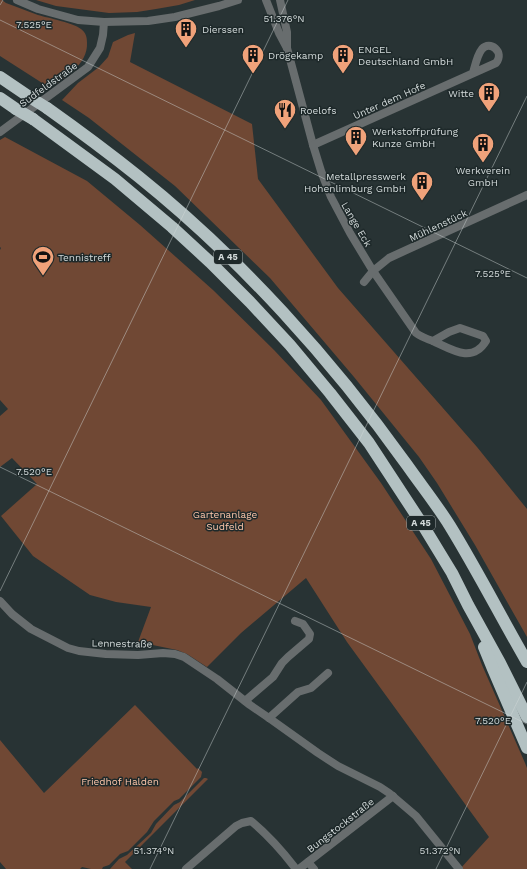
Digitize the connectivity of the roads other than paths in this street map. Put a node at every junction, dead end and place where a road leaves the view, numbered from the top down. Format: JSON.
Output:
{"nodes":[{"id":1,"x":17,"y":0,"type":"edge"},
{"id":2,"x":238,"y":0,"type":"edge"},
{"id":3,"x":266,"y":0,"type":"edge"},
{"id":4,"x":280,"y":0,"type":"edge"},
{"id":5,"x":104,"y":22,"type":"junction"},
{"id":6,"x":287,"y":48,"type":"junction"},
{"id":7,"x":473,"y":73,"type":"dead end"},
{"id":8,"x":0,"y":77,"type":"edge"},
{"id":9,"x":0,"y":98,"type":"edge"},
{"id":10,"x":0,"y":132,"type":"edge"},
{"id":11,"x":313,"y":145,"type":"junction"},
{"id":12,"x":527,"y":195,"type":"edge"},
{"id":13,"x":373,"y":271,"type":"junction"},
{"id":14,"x":364,"y":282,"type":"dead end"},
{"id":15,"x":433,"y":341,"type":"junction"},
{"id":16,"x":0,"y":601,"type":"edge"},
{"id":17,"x":468,"y":605,"type":"junction"},
{"id":18,"x":295,"y":621,"type":"dead end"},
{"id":19,"x":520,"y":649,"type":"junction"},
{"id":20,"x":527,"y":662,"type":"edge"},
{"id":21,"x":527,"y":665,"type":"edge"},
{"id":22,"x":328,"y":673,"type":"dead end"},
{"id":23,"x":245,"y":702,"type":"junction"},
{"id":24,"x":527,"y":717,"type":"edge"},
{"id":25,"x":269,"y":718,"type":"junction"},
{"id":26,"x":527,"y":748,"type":"edge"},
{"id":27,"x":393,"y":796,"type":"junction"},
{"id":28,"x":308,"y":862,"type":"junction"},
{"id":29,"x":186,"y":869,"type":"edge"},
{"id":30,"x":298,"y":869,"type":"edge"},
{"id":31,"x":314,"y":869,"type":"edge"},
{"id":32,"x":459,"y":869,"type":"edge"}],
"edges":[{"from":1,"to":5,"type":"street"},
{"from":2,"to":5,"type":"street"},
{"from":3,"to":6,"type":"street","name":"Lange Eck"},
{"from":4,"to":6,"type":"street","name":"Lange Eck"},
{"from":5,"to":10,"type":"street","name":"Sudfeldstraße"},
{"from":6,"to":11,"type":"street","name":"Lange Eck"},
{"from":7,"to":11,"type":"street","name":"Unter dem Hofe"},
{"from":8,"to":19,"type":"highway","number":"A 45","bridge":true},
{"from":9,"to":17,"type":"highway","number":"A 45","bridge":true},
{"from":11,"to":13,"type":"street","name":"Lange Eck"},
{"from":12,"to":13,"type":"street","name":"Mühlenstück"},
{"from":13,"to":14,"type":"street","name":"Mühlenstück"},
{"from":13,"to":15,"type":"street","name":"Lange Eck"},
{"from":15,"to":15,"type":"street","name":"Lange Eck"},
{"from":16,"to":23,"type":"street","name":"Lennestraße"},
{"from":17,"to":24,"type":"highway","number":"A 45"},
{"from":17,"to":26,"type":"highway"},
{"from":18,"to":23,"type":"street"},
{"from":19,"to":20,"type":"highway"},
{"from":19,"to":21,"type":"highway","number":"A 45"},
{"from":22,"to":25,"type":"street"},
{"from":23,"to":25,"type":"street","name":"Lennestraße"},
{"from":25,"to":27,"type":"street","name":"Lennestraße"},
{"from":27,"to":28,"type":"street","name":"Bungstockstraße"},
{"from":27,"to":32,"type":"street","name":"Lennestraße"},
{"from":28,"to":30,"type":"street","name":"Bungstockstraße"},
{"from":28,"to":31,"type":"street"},
{"from":29,"to":30,"type":"street"}]}
